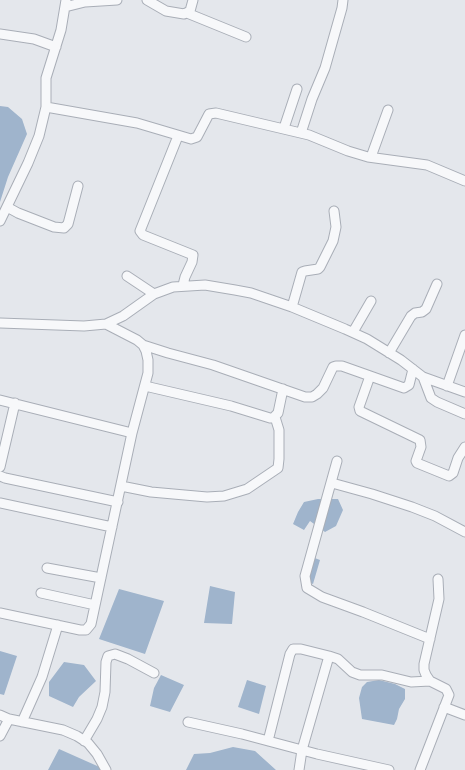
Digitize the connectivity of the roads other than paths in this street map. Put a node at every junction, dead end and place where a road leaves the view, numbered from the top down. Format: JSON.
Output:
{"nodes":[{"id":1,"x":117,"y":0,"type":"edge"},
{"id":2,"x":147,"y":0,"type":"edge"},
{"id":3,"x":193,"y":0,"type":"edge"},
{"id":4,"x":343,"y":0,"type":"edge"},
{"id":5,"x":66,"y":4,"type":"edge"},
{"id":6,"x":187,"y":13,"type":"junction"},
{"id":7,"x":0,"y":34,"type":"edge"},
{"id":8,"x":246,"y":37,"type":"dead end"},
{"id":9,"x":56,"y":48,"type":"junction"},
{"id":10,"x":297,"y":89,"type":"dead end"},
{"id":11,"x":46,"y":106,"type":"junction"},
{"id":12,"x":388,"y":110,"type":"dead end"},
{"id":13,"x":284,"y":128,"type":"junction"},
{"id":14,"x":301,"y":133,"type":"junction"},
{"id":15,"x":178,"y":136,"type":"junction"},
{"id":16,"x":371,"y":157,"type":"junction"},
{"id":17,"x":465,"y":181,"type":"edge"},
{"id":18,"x":78,"y":186,"type":"dead end"},
{"id":19,"x":7,"y":207,"type":"junction"},
{"id":20,"x":334,"y":211,"type":"dead end"},
{"id":21,"x":0,"y":221,"type":"edge"},
{"id":22,"x":127,"y":276,"type":"dead end"},
{"id":23,"x":437,"y":284,"type":"dead end"},
{"id":24,"x":183,"y":285,"type":"junction"},
{"id":25,"x":154,"y":294,"type":"junction"},
{"id":26,"x":371,"y":301,"type":"dead end"},
{"id":27,"x":292,"y":307,"type":"junction"},
{"id":28,"x":0,"y":323,"type":"edge"},
{"id":29,"x":106,"y":324,"type":"junction"},
{"id":30,"x":353,"y":332,"type":"junction"},
{"id":31,"x":465,"y":335,"type":"edge"},
{"id":32,"x":143,"y":345,"type":"junction"},
{"id":33,"x":389,"y":353,"type":"junction"},
{"id":34,"x":413,"y":369,"type":"junction"},
{"id":35,"x":370,"y":376,"type":"junction"},
{"id":36,"x":423,"y":377,"type":"junction"},
{"id":37,"x":145,"y":386,"type":"junction"},
{"id":38,"x":447,"y":386,"type":"junction"},
{"id":39,"x":283,"y":389,"type":"junction"},
{"id":40,"x":465,"y":392,"type":"edge"},
{"id":41,"x":0,"y":400,"type":"edge"},
{"id":42,"x":15,"y":403,"type":"junction"},
{"id":43,"x":465,"y":414,"type":"edge"},
{"id":44,"x":275,"y":417,"type":"junction"},
{"id":45,"x":132,"y":433,"type":"junction"},
{"id":46,"x":465,"y":447,"type":"edge"},
{"id":47,"x":337,"y":461,"type":"dead end"},
{"id":48,"x":0,"y":467,"type":"edge"},
{"id":49,"x":0,"y":476,"type":"edge"},
{"id":50,"x":332,"y":483,"type":"junction"},
{"id":51,"x":121,"y":486,"type":"junction"},
{"id":52,"x":118,"y":502,"type":"junction"},
{"id":53,"x":0,"y":503,"type":"edge"},
{"id":54,"x":112,"y":527,"type":"junction"},
{"id":55,"x":465,"y":532,"type":"edge"},
{"id":56,"x":47,"y":568,"type":"dead end"},
{"id":57,"x":101,"y":578,"type":"junction"},
{"id":58,"x":438,"y":579,"type":"dead end"},
{"id":59,"x":41,"y":593,"type":"dead end"},
{"id":60,"x":95,"y":605,"type":"junction"},
{"id":61,"x":0,"y":613,"type":"edge"},
{"id":62,"x":58,"y":625,"type":"junction"},
{"id":63,"x":430,"y":639,"type":"junction"},
{"id":64,"x":329,"y":656,"type":"junction"},
{"id":65,"x":154,"y":673,"type":"dead end"},
{"id":66,"x":430,"y":681,"type":"junction"},
{"id":67,"x":444,"y":707,"type":"junction"},
{"id":68,"x":465,"y":714,"type":"edge"},
{"id":69,"x":0,"y":715,"type":"edge"},
{"id":70,"x":9,"y":719,"type":"junction"},
{"id":71,"x":22,"y":722,"type":"junction"},
{"id":72,"x":188,"y":722,"type":"dead end"},
{"id":73,"x":0,"y":736,"type":"edge"},
{"id":74,"x":84,"y":741,"type":"junction"},
{"id":75,"x":268,"y":741,"type":"junction"},
{"id":76,"x":302,"y":750,"type":"junction"},
{"id":77,"x":106,"y":770,"type":"edge"},
{"id":78,"x":299,"y":770,"type":"edge"},
{"id":79,"x":390,"y":770,"type":"edge"},
{"id":80,"x":420,"y":770,"type":"edge"}],
"edges":[{"from":1,"to":5,"type":"street"},
{"from":2,"to":6,"type":"street"},
{"from":3,"to":6,"type":"street"},
{"from":4,"to":14,"type":"street"},
{"from":5,"to":9,"type":"street"},
{"from":6,"to":8,"type":"street"},
{"from":7,"to":9,"type":"street"},
{"from":9,"to":11,"type":"street"},
{"from":10,"to":13,"type":"street"},
{"from":11,"to":15,"type":"street"},
{"from":11,"to":19,"type":"street"},
{"from":12,"to":16,"type":"street"},
{"from":13,"to":14,"type":"street"},
{"from":13,"to":15,"type":"street"},
{"from":14,"to":16,"type":"street"},
{"from":15,"to":24,"type":"street"},
{"from":16,"to":17,"type":"street"},
{"from":18,"to":19,"type":"street"},
{"from":19,"to":21,"type":"street"},
{"from":20,"to":27,"type":"street"},
{"from":22,"to":25,"type":"street"},
{"from":23,"to":33,"type":"street"},
{"from":24,"to":25,"type":"street"},
{"from":24,"to":27,"type":"street"},
{"from":25,"to":29,"type":"street"},
{"from":26,"to":30,"type":"street"},
{"from":27,"to":30,"type":"street"},
{"from":28,"to":29,"type":"street"},
{"from":29,"to":32,"type":"street"},
{"from":30,"to":33,"type":"street"},
{"from":31,"to":38,"type":"street"},
{"from":32,"to":37,"type":"street"},
{"from":32,"to":39,"type":"street"},
{"from":33,"to":34,"type":"street"},
{"from":34,"to":35,"type":"street"},
{"from":34,"to":36,"type":"street"},
{"from":35,"to":39,"type":"street"},
{"from":35,"to":46,"type":"street"},
{"from":36,"to":38,"type":"street"},
{"from":36,"to":43,"type":"street"},
{"from":37,"to":44,"type":"street"},
{"from":37,"to":45,"type":"street"},
{"from":38,"to":40,"type":"street"},
{"from":39,"to":44,"type":"street"},
{"from":41,"to":42,"type":"street"},
{"from":42,"to":45,"type":"street"},
{"from":42,"to":48,"type":"street"},
{"from":44,"to":51,"type":"street"},
{"from":45,"to":51,"type":"street"},
{"from":47,"to":50,"type":"street"},
{"from":49,"to":52,"type":"street"},
{"from":50,"to":55,"type":"street"},
{"from":50,"to":63,"type":"street"},
{"from":51,"to":52,"type":"street"},
{"from":52,"to":54,"type":"street"},
{"from":53,"to":54,"type":"street"},
{"from":54,"to":57,"type":"street"},
{"from":56,"to":57,"type":"street"},
{"from":57,"to":60,"type":"street"},
{"from":58,"to":63,"type":"street"},
{"from":59,"to":60,"type":"street"},
{"from":60,"to":62,"type":"street"},
{"from":61,"to":62,"type":"street"},
{"from":62,"to":71,"type":"street"},
{"from":63,"to":66,"type":"street"},
{"from":64,"to":66,"type":"street"},
{"from":64,"to":75,"type":"street"},
{"from":64,"to":76,"type":"street"},
{"from":65,"to":74,"type":"street"},
{"from":66,"to":67,"type":"street"},
{"from":67,"to":68,"type":"street"},
{"from":67,"to":80,"type":"street"},
{"from":69,"to":70,"type":"street"},
{"from":70,"to":71,"type":"street"},
{"from":70,"to":73,"type":"street"},
{"from":71,"to":74,"type":"street"},
{"from":72,"to":75,"type":"street"},
{"from":74,"to":77,"type":"street"},
{"from":75,"to":76,"type":"street"},
{"from":76,"to":78,"type":"street"},
{"from":76,"to":79,"type":"street"}]}
